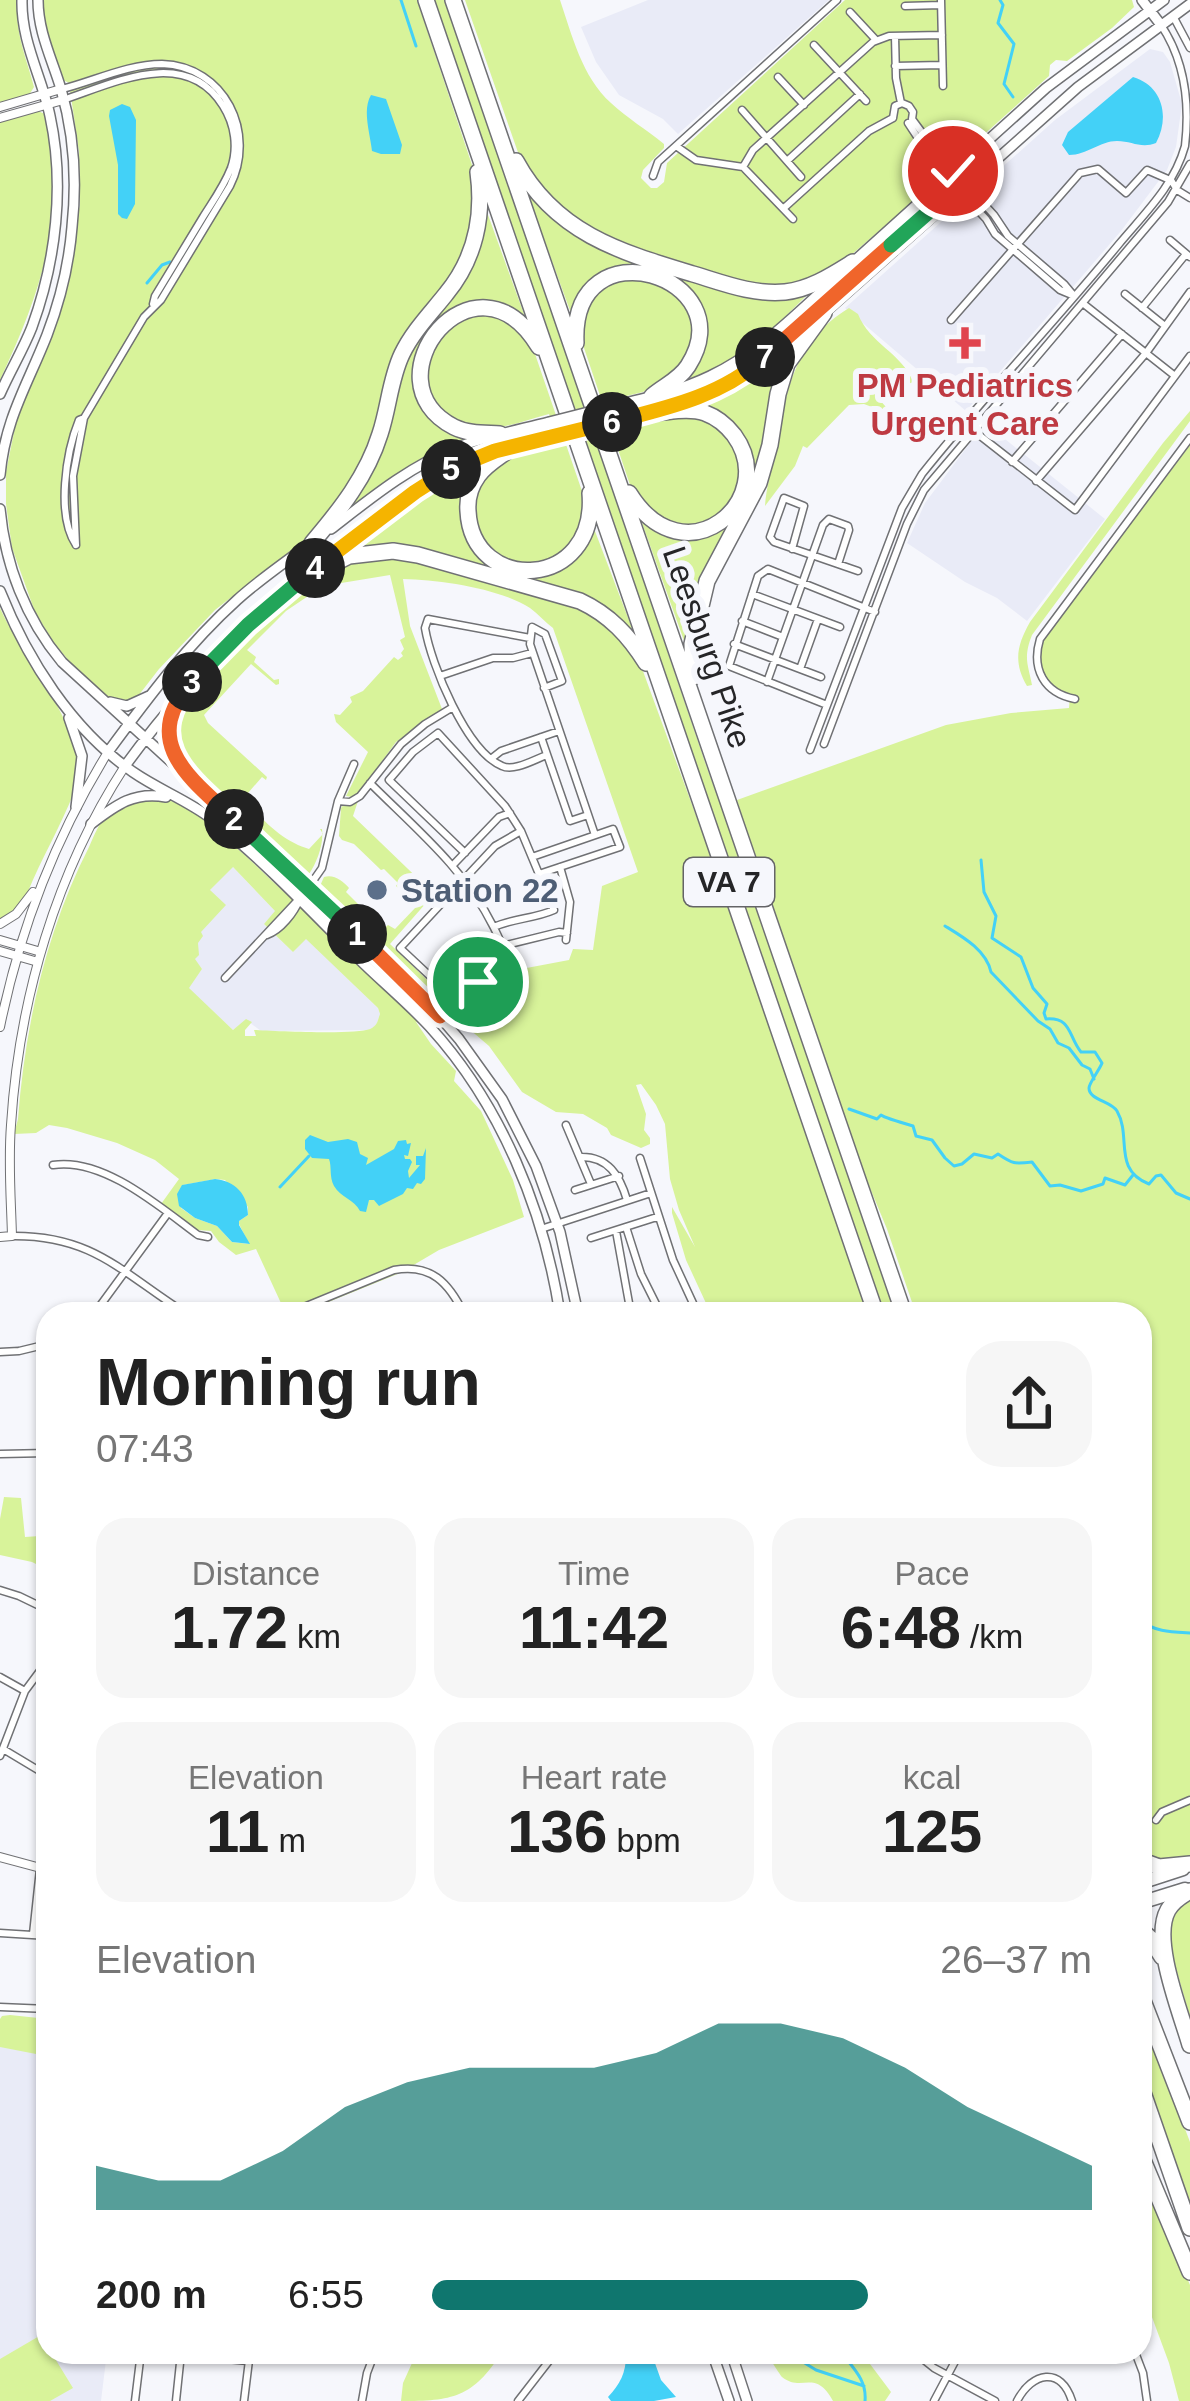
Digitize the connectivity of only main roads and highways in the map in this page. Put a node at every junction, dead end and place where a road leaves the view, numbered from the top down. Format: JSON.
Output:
{"nodes":[{"id":1,"x":22,"y":0,"type":"edge"},
{"id":2,"x":38,"y":0,"type":"edge"},
{"id":3,"x":426,"y":0,"type":"edge"},
{"id":4,"x":453,"y":0,"type":"edge"},
{"id":5,"x":1163,"y":0,"type":"edge"},
{"id":6,"x":1190,"y":4,"type":"edge"},
{"id":7,"x":1146,"y":5,"type":"edge"},
{"id":8,"x":1173,"y":16,"type":"junction"},
{"id":9,"x":1161,"y":25,"type":"junction"},
{"id":10,"x":491,"y":112,"type":"junction"},
{"id":11,"x":472,"y":134,"type":"junction"},
{"id":12,"x":957,"y":183,"type":"junction"},
{"id":13,"x":854,"y":262,"type":"junction"},
{"id":14,"x":824,"y":313,"type":"junction"},
{"id":15,"x":580,"y":370,"type":"junction"},
{"id":16,"x":554,"y":373,"type":"junction"},
{"id":17,"x":746,"y":375,"type":"junction"},
{"id":18,"x":0,"y":394,"type":"edge"},
{"id":19,"x":650,"y":404,"type":"junction"},
{"id":20,"x":500,"y":434,"type":"junction"},
{"id":21,"x":514,"y":446,"type":"junction"},
{"id":22,"x":611,"y":460,"type":"junction"},
{"id":23,"x":587,"y":472,"type":"junction"},
{"id":24,"x":0,"y":475,"type":"edge"},
{"id":25,"x":0,"y":509,"type":"edge"},
{"id":26,"x":312,"y":543,"type":"junction"},
{"id":27,"x":3,"y":566,"type":"edge"},
{"id":28,"x":299,"y":581,"type":"junction"},
{"id":29,"x":0,"y":591,"type":"edge"},
{"id":30,"x":58,"y":697,"type":"junction"},
{"id":31,"x":99,"y":697,"type":"junction"},
{"id":32,"x":149,"y":697,"type":"junction"},
{"id":33,"x":666,"y":701,"type":"junction"},
{"id":34,"x":175,"y":703,"type":"junction"},
{"id":35,"x":130,"y":723,"type":"junction"},
{"id":36,"x":704,"y":727,"type":"junction"},
{"id":37,"x":146,"y":737,"type":"junction"},
{"id":38,"x":108,"y":752,"type":"junction"},
{"id":39,"x":125,"y":766,"type":"junction"},
{"id":40,"x":184,"y":772,"type":"junction"},
{"id":41,"x":191,"y":805,"type":"junction"},
{"id":42,"x":76,"y":807,"type":"road end"},
{"id":43,"x":91,"y":824,"type":"road end"},
{"id":44,"x":557,"y":1302,"type":"edge"},
{"id":45,"x":576,"y":1302,"type":"edge"},
{"id":46,"x":872,"y":1302,"type":"edge"},
{"id":47,"x":900,"y":1302,"type":"edge"},
{"id":48,"x":1152,"y":1864,"type":"edge"},
{"id":49,"x":1190,"y":1865,"type":"edge"},
{"id":50,"x":1152,"y":1879,"type":"edge"},
{"id":51,"x":1190,"y":1890,"type":"edge"},
{"id":52,"x":1152,"y":1900,"type":"edge"},
{"id":53,"x":1152,"y":1942,"type":"edge"},
{"id":54,"x":1168,"y":1971,"type":"junction"},
{"id":55,"x":1152,"y":2024,"type":"edge"},
{"id":56,"x":1190,"y":2044,"type":"edge"},
{"id":57,"x":1152,"y":2119,"type":"edge"},
{"id":58,"x":1190,"y":2122,"type":"edge"},
{"id":59,"x":1152,"y":2181,"type":"edge"},
{"id":60,"x":1190,"y":2228,"type":"edge"},
{"id":61,"x":1190,"y":2272,"type":"edge"},
{"id":62,"x":716,"y":2364,"type":"edge"},
{"id":63,"x":735,"y":2364,"type":"edge"},
{"id":64,"x":729,"y":2401,"type":"edge"},
{"id":65,"x":746,"y":2401,"type":"edge"}],
"edges":[{"from":1,"to":18,"type":"main road"},
{"from":2,"to":24,"type":"main road"},
{"from":3,"to":11,"type":"highway","name":"Leesburg Pike","number":"VA 7"},
{"from":4,"to":10,"type":"highway","name":"Leesburg Pike","number":"VA 7"},
{"from":5,"to":7,"type":"main road"},
{"from":5,"to":8,"type":"main road"},
{"from":6,"to":8,"type":"main road"},
{"from":7,"to":9,"type":"main road"},
{"from":7,"to":12,"type":"main road"},
{"from":8,"to":9,"type":"main road"},
{"from":9,"to":12,"type":"main road"},
{"from":10,"to":13,"type":"highway"},
{"from":10,"to":15,"type":"highway","name":"Leesburg Pike","number":"VA 7"},
{"from":11,"to":16,"type":"highway","name":"Leesburg Pike","number":"VA 7"},
{"from":11,"to":26,"type":"highway"},
{"from":12,"to":13,"type":"main road"},
{"from":12,"to":14,"type":"main road"},
{"from":12,"to":17,"type":"main road"},
{"from":13,"to":19,"type":"main road"},
{"from":14,"to":17,"type":"main road"},
{"from":14,"to":36,"type":"highway"},
{"from":15,"to":19,"type":"highway"},
{"from":15,"to":22,"type":"highway","name":"Leesburg Pike","number":"VA 7"},
{"from":16,"to":20,"type":"highway"},
{"from":16,"to":23,"type":"highway","name":"Leesburg Pike","number":"VA 7"},
{"from":17,"to":19,"type":"main road"},
{"from":19,"to":20,"type":"main road","bridge":true},
{"from":19,"to":21,"type":"main road","bridge":true},
{"from":19,"to":22,"type":"highway"},
{"from":20,"to":26,"type":"main road"},
{"from":21,"to":23,"type":"highway"},
{"from":21,"to":28,"type":"main road"},
{"from":22,"to":36,"type":"highway","name":"Leesburg Pike","number":"VA 7"},
{"from":23,"to":33,"type":"highway","name":"Leesburg Pike","number":"VA 7"},
{"from":25,"to":27,"type":"main road"},
{"from":26,"to":32,"type":"main road"},
{"from":27,"to":31,"type":"main road"},
{"from":28,"to":33,"type":"highway"},
{"from":28,"to":34,"type":"main road"},
{"from":29,"to":30,"type":"main road"},
{"from":30,"to":38,"type":"main road"},
{"from":30,"to":42,"type":"main road"},
{"from":31,"to":32,"type":"main road"},
{"from":31,"to":35,"type":"main road"},
{"from":32,"to":35,"type":"main road"},
{"from":33,"to":46,"type":"highway","name":"Leesburg Pike","number":"VA 7"},
{"from":34,"to":37,"type":"main road"},
{"from":34,"to":40,"type":"main road"},
{"from":35,"to":37,"type":"main road"},
{"from":35,"to":38,"type":"main road"},
{"from":36,"to":47,"type":"highway","name":"Leesburg Pike","number":"VA 7"},
{"from":37,"to":39,"type":"main road"},
{"from":37,"to":40,"type":"main road"},
{"from":38,"to":39,"type":"main road"},
{"from":39,"to":41,"type":"main road"},
{"from":40,"to":45,"type":"main road"},
{"from":41,"to":43,"type":"main road"},
{"from":41,"to":44,"type":"main road"},
{"from":48,"to":49,"type":"highway"},
{"from":49,"to":50,"type":"main road"},
{"from":51,"to":52,"type":"main road"},
{"from":51,"to":54,"type":"highway"},
{"from":53,"to":54,"type":"highway"},
{"from":54,"to":56,"type":"highway"},
{"from":55,"to":58,"type":"highway"},
{"from":57,"to":60,"type":"highway"},
{"from":59,"to":61,"type":"highway"},
{"from":62,"to":64,"type":"main road"},
{"from":63,"to":65,"type":"main road"}]}
